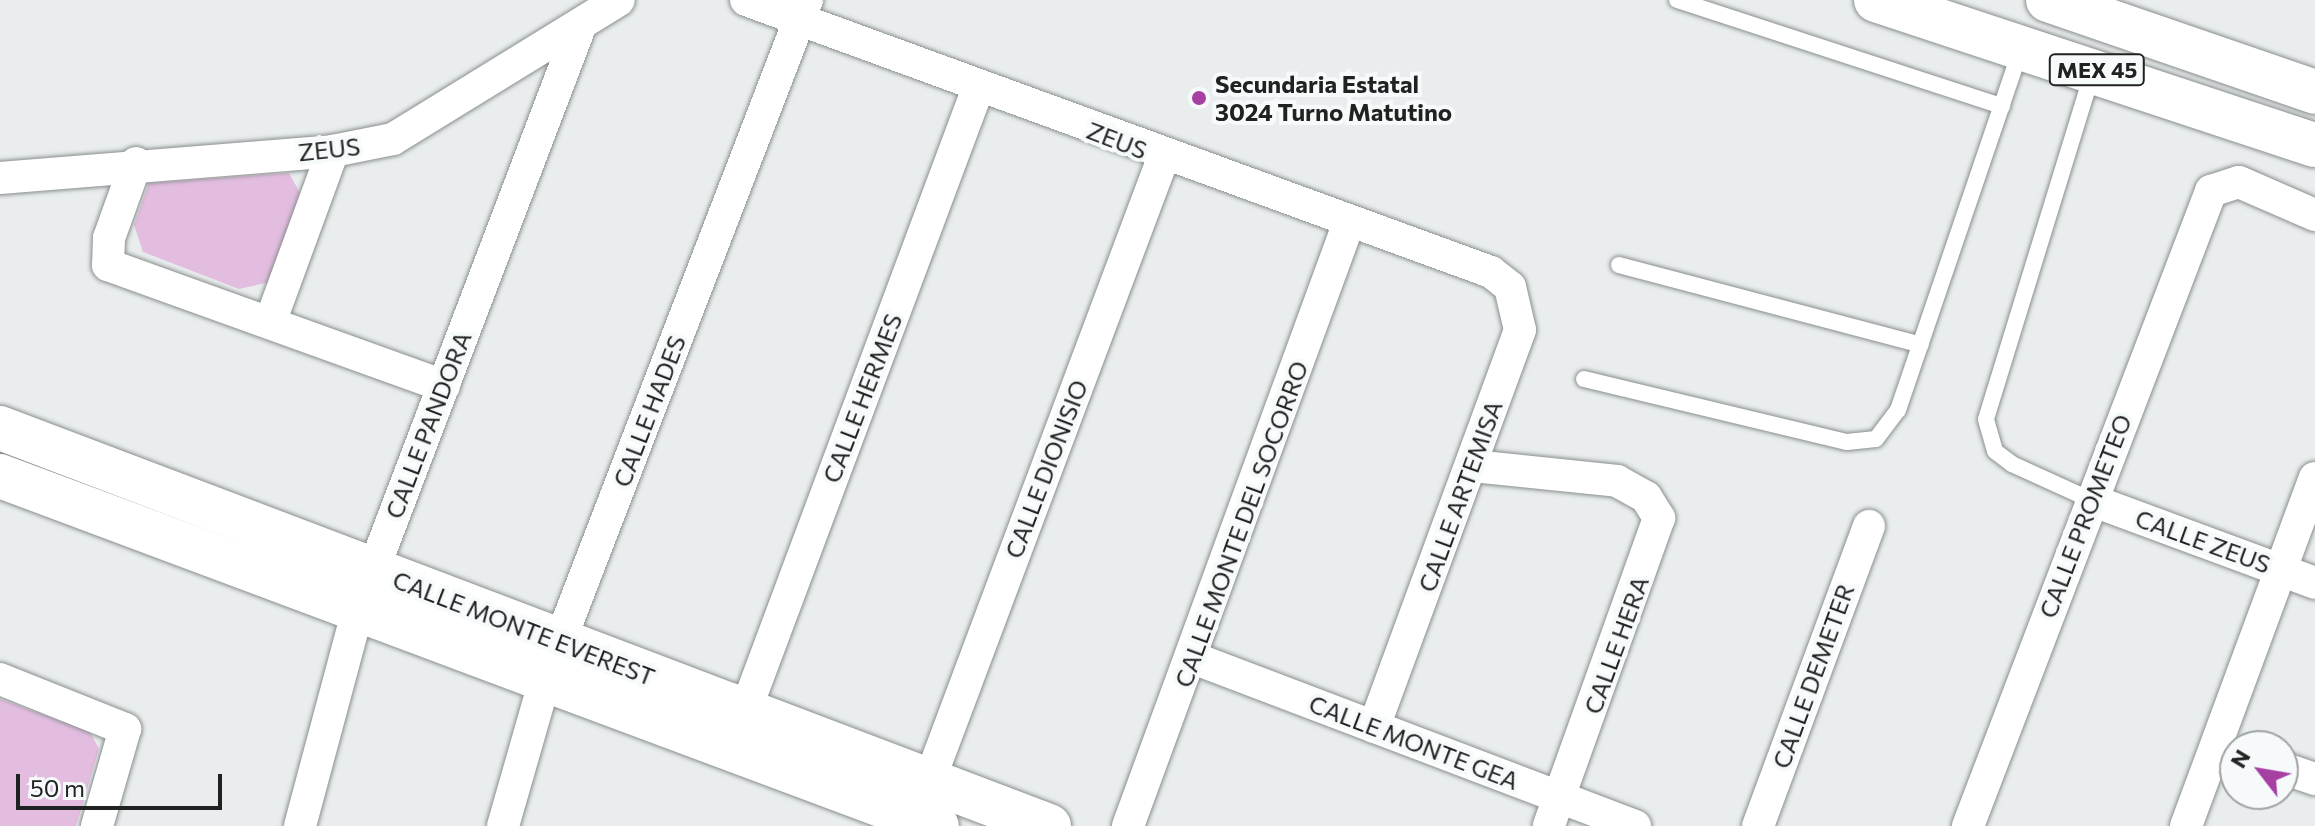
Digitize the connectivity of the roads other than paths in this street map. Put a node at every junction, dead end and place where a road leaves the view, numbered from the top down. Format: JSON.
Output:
{"nodes":[{"id":1,"x":619,"y":0,"type":"edge"},
{"id":2,"x":746,"y":0,"type":"edge"},
{"id":3,"x":1677,"y":0,"type":"edge"},
{"id":4,"x":1876,"y":0,"type":"edge"},
{"id":5,"x":2048,"y":0,"type":"edge"},
{"id":6,"x":803,"y":10,"type":"edge"},
{"id":7,"x":578,"y":32,"type":"junction"},
{"id":8,"x":2022,"y":46,"type":"junction"},
{"id":9,"x":2094,"y":69,"type":"junction"},
{"id":10,"x":978,"y":88,"type":"junction"},
{"id":11,"x":2315,"y":92,"type":"edge"},
{"id":12,"x":2002,"y":106,"type":"junction"},
{"id":13,"x":2315,"y":145,"type":"edge"},
{"id":14,"x":333,"y":151,"type":"junction"},
{"id":15,"x":1163,"y":158,"type":"junction"},
{"id":16,"x":136,"y":163,"type":"junction"},
{"id":17,"x":0,"y":178,"type":"edge"},
{"id":18,"x":2315,"y":215,"type":"edge"},
{"id":19,"x":1349,"y":222,"type":"junction"},
{"id":20,"x":1619,"y":265,"type":"dead end"},
{"id":21,"x":1491,"y":272,"type":"joint"},
{"id":22,"x":271,"y":320,"type":"junction"},
{"id":23,"x":1921,"y":345,"type":"junction"},
{"id":24,"x":1584,"y":379,"type":"dead end"},
{"id":25,"x":444,"y":386,"type":"junction"},
{"id":26,"x":0,"y":428,"type":"edge"},
{"id":27,"x":1473,"y":466,"type":"junction"},
{"id":28,"x":0,"y":476,"type":"edge"},
{"id":29,"x":2315,"y":478,"type":"edge"},
{"id":30,"x":2091,"y":500,"type":"junction"},
{"id":31,"x":1869,"y":526,"type":"dead end"},
{"id":32,"x":2282,"y":570,"type":"junction"},
{"id":33,"x":2315,"y":583,"type":"edge"},
{"id":34,"x":365,"y":590,"type":"junction"},
{"id":35,"x":1193,"y":658,"type":"junction"},
{"id":36,"x":552,"y":661,"type":"junction"},
{"id":37,"x":0,"y":679,"type":"edge"},
{"id":38,"x":746,"y":709,"type":"junction"},
{"id":39,"x":1374,"y":727,"type":"junction"},
{"id":40,"x":2231,"y":730,"type":"edge"},
{"id":41,"x":2219,"y":761,"type":"edge"},
{"id":42,"x":930,"y":779,"type":"junction"},
{"id":43,"x":1554,"y":812,"type":"edge"},
{"id":44,"x":97,"y":826,"type":"edge"},
{"id":45,"x":300,"y":826,"type":"edge"},
{"id":46,"x":503,"y":826,"type":"edge"},
{"id":47,"x":937,"y":826,"type":"edge"},
{"id":48,"x":1049,"y":826,"type":"edge"},
{"id":49,"x":1128,"y":826,"type":"edge"},
{"id":50,"x":1635,"y":826,"type":"edge"},
{"id":51,"x":1758,"y":826,"type":"edge"},
{"id":52,"x":1968,"y":826,"type":"edge"},
{"id":53,"x":2186,"y":826,"type":"edge"}],
"edges":[{"from":1,"to":7,"type":"street","name":"ZEUS"},
{"from":2,"to":6,"type":"street","name":"ZEUS"},
{"from":3,"to":12,"type":"lane"},
{"from":4,"to":8,"type":"main road","number":"MEX 45"},
{"from":5,"to":11,"type":"main road","number":"MEX 45"},
{"from":6,"to":10,"type":"street","name":"ZEUS"},
{"from":6,"to":36,"type":"street","name":"CALLE HADES"},
{"from":7,"to":14,"type":"street","name":"ZEUS"},
{"from":7,"to":25,"type":"street","name":"CALLE PANDORA"},
{"from":8,"to":9,"type":"main road","number":"MEX 45"},
{"from":8,"to":12,"type":"lane"},
{"from":9,"to":13,"type":"main road","number":"MEX 45"},
{"from":9,"to":30,"type":"lane"},
{"from":10,"to":15,"type":"street","name":"ZEUS"},
{"from":10,"to":38,"type":"street","name":"CALLE HERMES"},
{"from":12,"to":23,"type":"lane"},
{"from":14,"to":16,"type":"street","name":"ZEUS"},
{"from":14,"to":22,"type":"street"},
{"from":15,"to":19,"type":"street","name":"ZEUS"},
{"from":15,"to":42,"type":"street","name":"CALLE DIONISIO"},
{"from":16,"to":17,"type":"street","name":"ZEUS"},
{"from":16,"to":22,"type":"street"},
{"from":18,"to":30,"type":"street","name":"CALLE PROMETEO"},
{"from":19,"to":21,"type":"street","name":"ZEUS"},
{"from":19,"to":35,"type":"street","name":"CALLE MONTE DEL SOCORRO"},
{"from":20,"to":23,"type":"lane"},
{"from":21,"to":27,"type":"street","name":"CALLE ARTEMISA"},
{"from":22,"to":25,"type":"street"},
{"from":23,"to":24,"type":"lane"},
{"from":25,"to":34,"type":"street","name":"CALLE PANDORA"},
{"from":26,"to":34,"type":"main road","name":"CALLE MONTE EVEREST"},
{"from":27,"to":39,"type":"street","name":"CALLE ARTEMISA"},
{"from":27,"to":43,"type":"street","name":"CALLE HERA"},
{"from":28,"to":34,"type":"main road","name":"CALLE MONTE EVEREST"},
{"from":29,"to":32,"type":"street"},
{"from":30,"to":32,"type":"street","name":"CALLE ZEUS"},
{"from":30,"to":52,"type":"street","name":"CALLE PROMETEO"},
{"from":31,"to":51,"type":"street","name":"CALLE DEMETER"},
{"from":32,"to":33,"type":"street","name":"CALLE ZEUS"},
{"from":32,"to":40,"type":"street"},
{"from":34,"to":36,"type":"main road","name":"CALLE MONTE EVEREST"},
{"from":34,"to":45,"type":"street","name":"CALLE PANDORA"},
{"from":35,"to":39,"type":"street","name":"CALLE MONTE GEA"},
{"from":35,"to":49,"type":"street","name":"CALLE MONTE DEL SOCORRO"},
{"from":36,"to":38,"type":"main road","name":"CALLE MONTE EVEREST"},
{"from":36,"to":46,"type":"street","name":"CALLE HADES"},
{"from":36,"to":47,"type":"main road","name":"CALLE MONTE EVEREST"},
{"from":37,"to":44,"type":"street"},
{"from":38,"to":42,"type":"main road","name":"CALLE MONTE EVEREST"},
{"from":39,"to":43,"type":"street","name":"CALLE MONTE GEA"},
{"from":41,"to":53,"type":"street"},
{"from":42,"to":48,"type":"main road","name":"CALLE MONTE EVEREST"},
{"from":43,"to":50,"type":"street","name":"CALLE MONTE GEA"}]}
